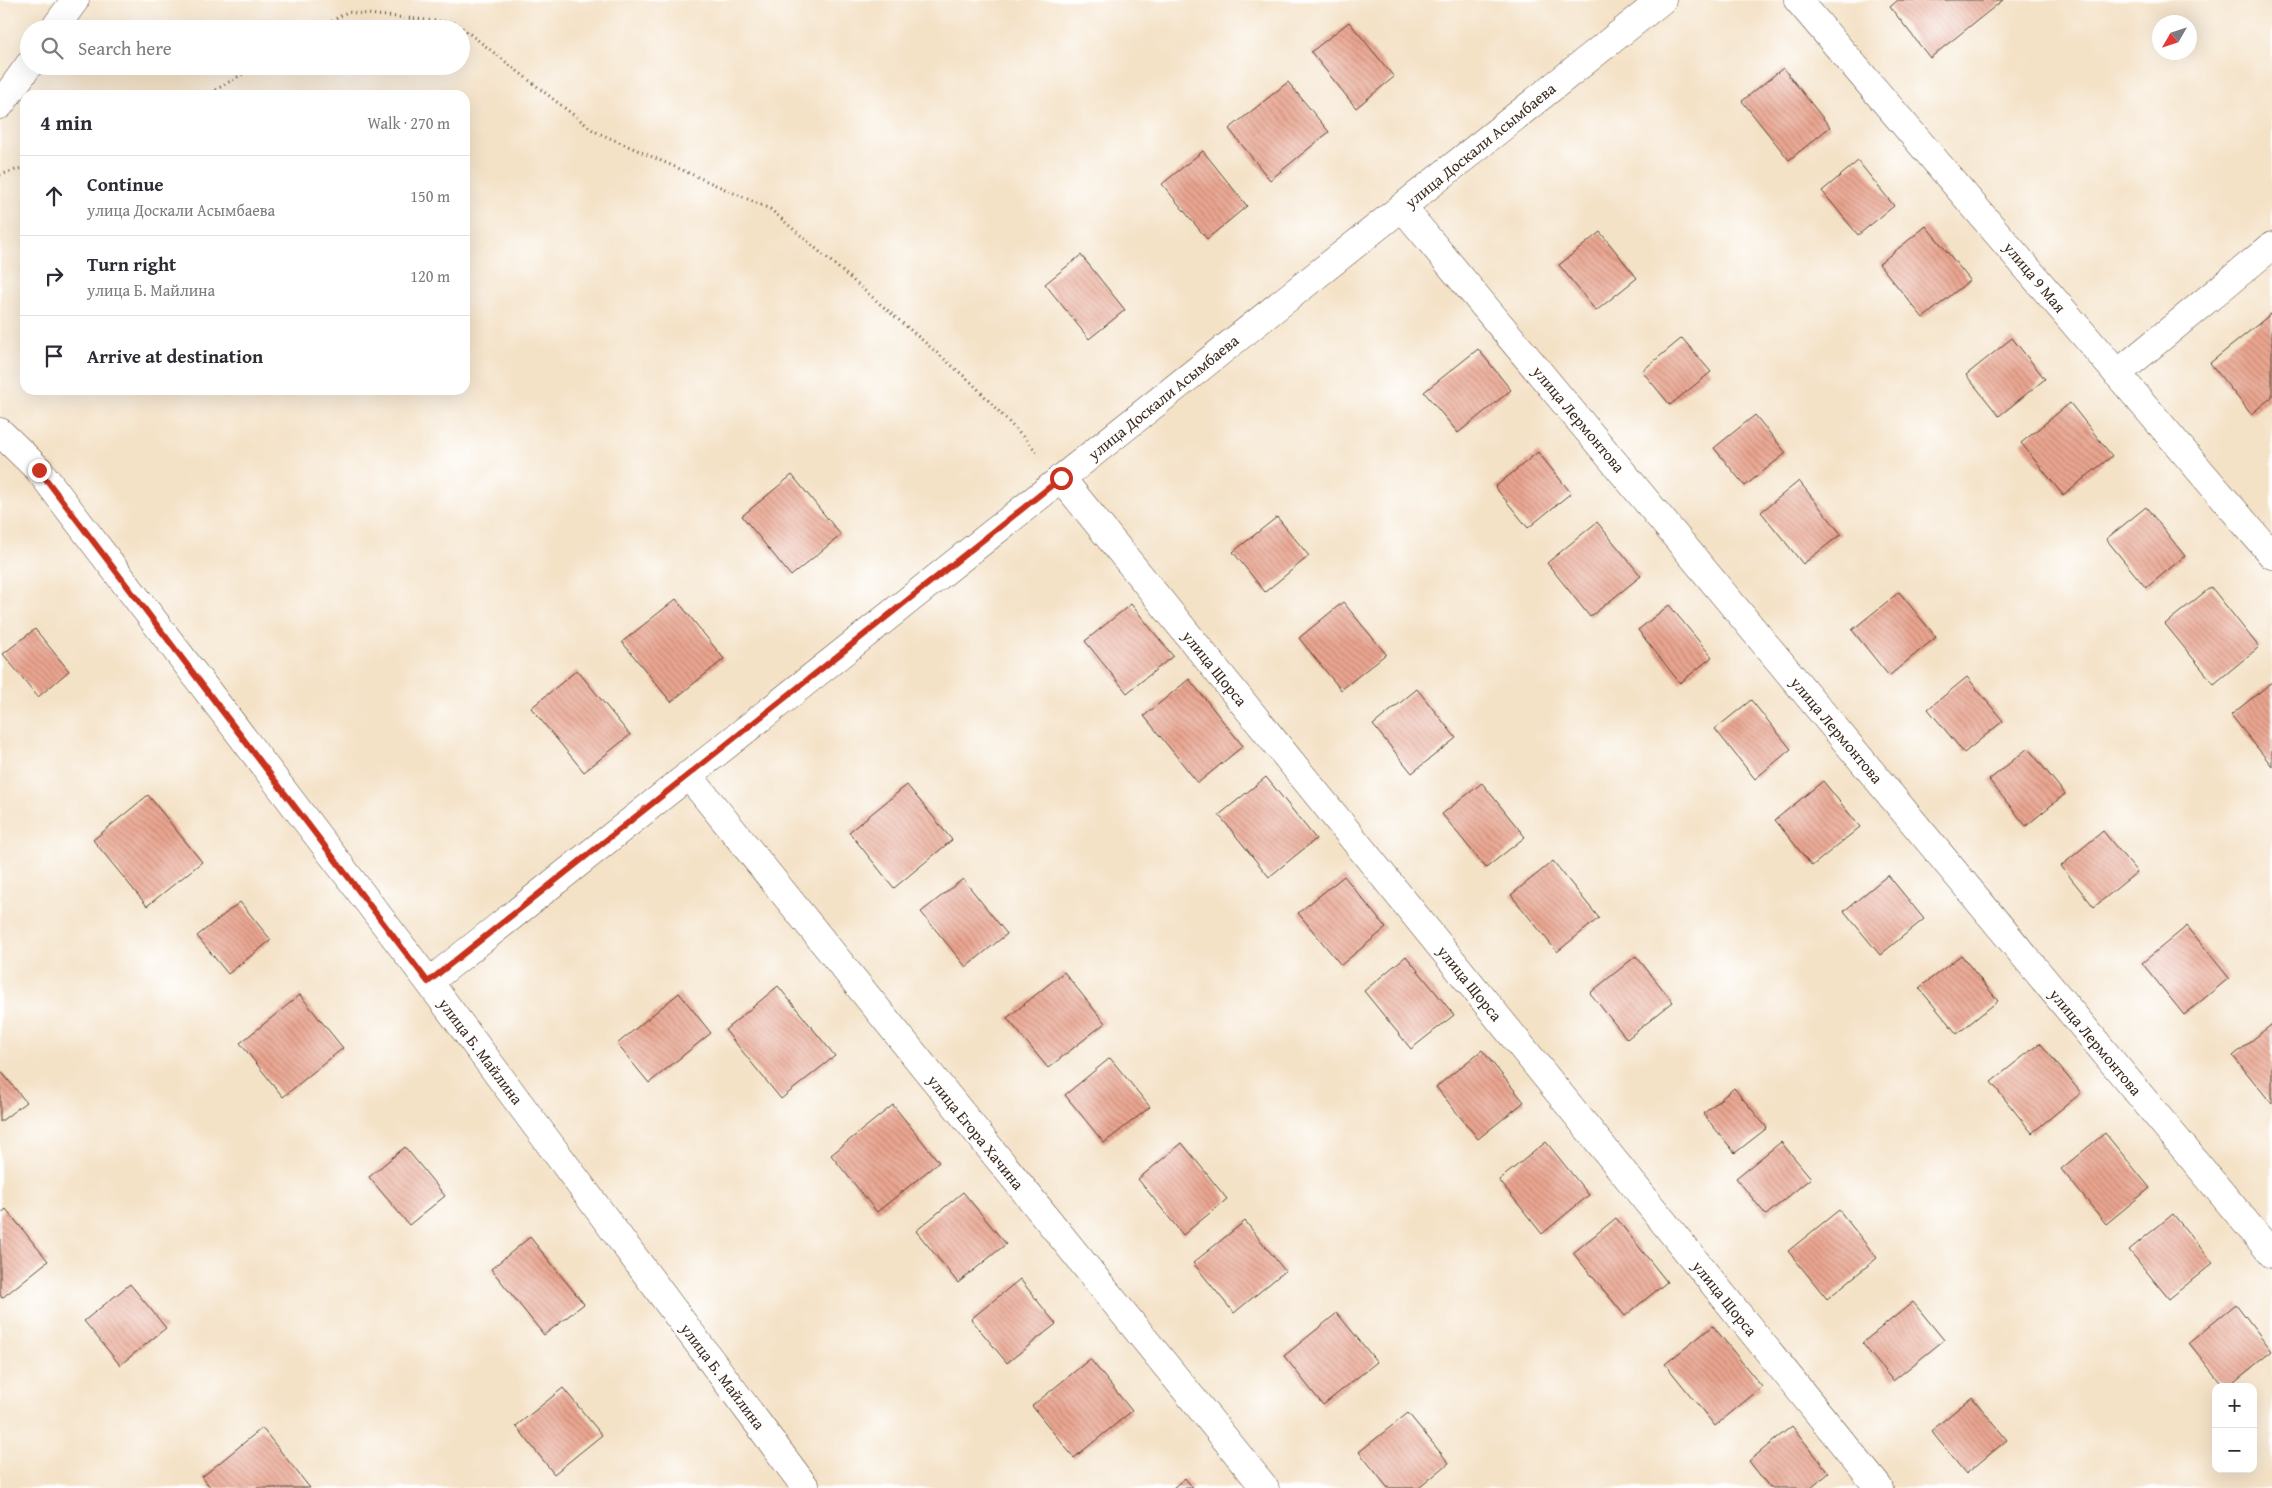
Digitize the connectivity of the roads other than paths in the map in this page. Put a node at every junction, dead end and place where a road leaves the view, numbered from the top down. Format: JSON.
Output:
{"nodes":[{"id":1,"x":75,"y":0,"type":"edge"},
{"id":2,"x":1662,"y":0,"type":"edge"},
{"id":3,"x":1798,"y":0,"type":"edge"},
{"id":4,"x":61,"y":20,"type":"edge"},
{"id":5,"x":22,"y":75,"type":"edge"},
{"id":6,"x":0,"y":105,"type":"edge"},
{"id":7,"x":1402,"y":207,"type":"junction"},
{"id":8,"x":2272,"y":246,"type":"edge"},
{"id":9,"x":2117,"y":374,"type":"junction"},
{"id":10,"x":0,"y":432,"type":"edge"},
{"id":11,"x":1061,"y":478,"type":"junction"},
{"id":12,"x":2272,"y":555,"type":"edge"},
{"id":13,"x":688,"y":776,"type":"junction"},
{"id":14,"x":428,"y":982,"type":"junction"},
{"id":15,"x":2272,"y":1254,"type":"edge"},
{"id":16,"x":806,"y":1488,"type":"edge"},
{"id":17,"x":1265,"y":1488,"type":"edge"},
{"id":18,"x":1879,"y":1488,"type":"edge"}],
"edges":[{"from":1,"to":4,"type":"street"},
{"from":2,"to":7,"type":"street","name":"улица Доскали Асымбаева"},
{"from":3,"to":9,"type":"street","name":"улица 9 Мая"},
{"from":5,"to":6,"type":"street"},
{"from":7,"to":11,"type":"street","name":"улица Доскали Асымбаева"},
{"from":7,"to":15,"type":"street","name":"улица Лермонтова"},
{"from":8,"to":9,"type":"street"},
{"from":9,"to":12,"type":"street","name":"улица 9 Мая"},
{"from":10,"to":14,"type":"street","name":"улица Б. Майлина"},
{"from":11,"to":13,"type":"street","name":"улица Доскали Асымбаева"},
{"from":11,"to":18,"type":"street","name":"улица Щорса"},
{"from":13,"to":14,"type":"street","name":"улица Доскали Асымбаева"},
{"from":13,"to":17,"type":"street","name":"улица Егора Хачина"},
{"from":14,"to":16,"type":"street","name":"улица Б. Майлина"}]}
